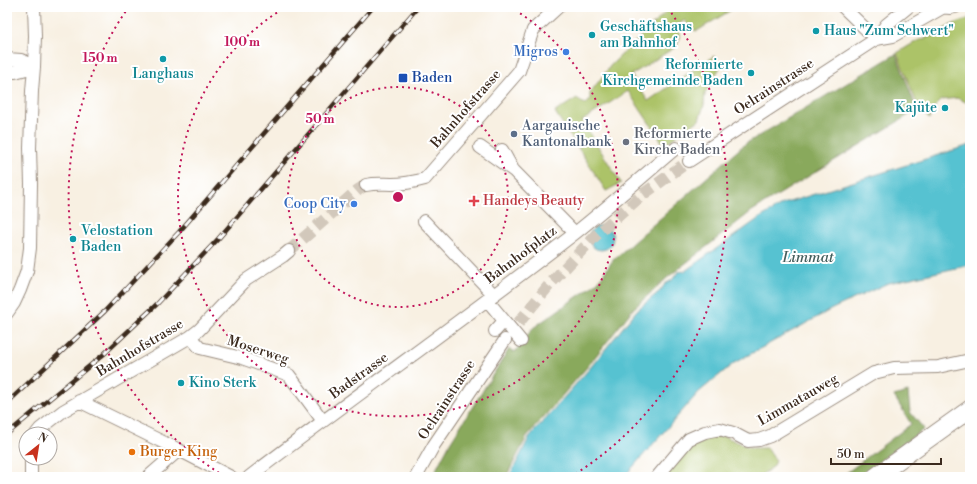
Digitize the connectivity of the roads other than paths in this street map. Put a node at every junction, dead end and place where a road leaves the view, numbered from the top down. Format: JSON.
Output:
{"nodes":[{"id":1,"x":34,"y":7,"type":"edge"},
{"id":2,"x":558,"y":7,"type":"edge"},
{"id":3,"x":842,"y":7,"type":"edge"},
{"id":4,"x":908,"y":7,"type":"edge"},
{"id":5,"x":941,"y":7,"type":"edge"},
{"id":6,"x":955,"y":7,"type":"edge"},
{"id":7,"x":876,"y":39,"type":"junction"},
{"id":8,"x":7,"y":59,"type":"edge"},
{"id":9,"x":34,"y":67,"type":"junction"},
{"id":10,"x":7,"y":72,"type":"edge"},
{"id":11,"x":480,"y":146,"type":"dead end"},
{"id":12,"x":676,"y":148,"type":"dead end"},
{"id":13,"x":502,"y":150,"type":"dead end"},
{"id":14,"x":689,"y":161,"type":"tunnel mouth"},
{"id":15,"x":514,"y":171,"type":"junction"},
{"id":16,"x":366,"y":185,"type":"tunnel mouth"},
{"id":17,"x":424,"y":221,"type":"dead end"},
{"id":18,"x":575,"y":233,"type":"junction"},
{"id":19,"x":289,"y":251,"type":"tunnel mouth"},
{"id":20,"x":490,"y":298,"type":"junction"},
{"id":21,"x":7,"y":313,"type":"edge"},
{"id":22,"x":504,"y":321,"type":"junction"},
{"id":23,"x":495,"y":331,"type":"dead end"},
{"id":24,"x":190,"y":337,"type":"junction"},
{"id":25,"x":505,"y":340,"type":"tunnel mouth"},
{"id":26,"x":521,"y":341,"type":"dead end"},
{"id":27,"x":970,"y":360,"type":"edge"},
{"id":28,"x":79,"y":401,"type":"junction"},
{"id":29,"x":970,"y":409,"type":"edge"},
{"id":30,"x":323,"y":420,"type":"junction"},
{"id":31,"x":44,"y":426,"type":"edge"},
{"id":32,"x":179,"y":450,"type":"junction"},
{"id":33,"x":31,"y":466,"type":"edge"},
{"id":34,"x":31,"y":477,"type":"edge"},
{"id":35,"x":148,"y":477,"type":"edge"},
{"id":36,"x":230,"y":477,"type":"edge"},
{"id":37,"x":249,"y":477,"type":"edge"},
{"id":38,"x":416,"y":477,"type":"edge"},
{"id":39,"x":657,"y":477,"type":"edge"},
{"id":40,"x":875,"y":477,"type":"edge"}],
"edges":[{"from":1,"to":9,"type":"street"},
{"from":2,"to":16,"type":"street","name":"Bahnhofstrasse"},
{"from":3,"to":7,"type":"street"},
{"from":4,"to":7,"type":"street","name":"Oelrainstrasse"},
{"from":5,"to":6,"type":"street"},
{"from":5,"to":7,"type":"street","name":"Oelrainstrasse"},
{"from":7,"to":14,"type":"street","name":"Oelrainstrasse"},
{"from":8,"to":9,"type":"street"},
{"from":9,"to":10,"type":"street"},
{"from":9,"to":21,"type":"street"},
{"from":11,"to":15,"type":"street","name":"Bahnhofplatz"},
{"from":12,"to":18,"type":"street","name":"Bahnhofplatz"},
{"from":13,"to":15,"type":"street","name":"Bahnhofplatz"},
{"from":15,"to":18,"type":"street","name":"Bahnhofplatz"},
{"from":17,"to":20,"type":"street"},
{"from":18,"to":20,"type":"street","name":"Bahnhofplatz"},
{"from":19,"to":24,"type":"street","name":"Bahnhofstrasse"},
{"from":20,"to":22,"type":"street","name":"Bahnhofplatz"},
{"from":20,"to":30,"type":"street","name":"Badstrasse"},
{"from":22,"to":23,"type":"street"},
{"from":22,"to":26,"type":"street","name":"Bahnhofplatz"},
{"from":24,"to":28,"type":"street","name":"Bahnhofstrasse"},
{"from":24,"to":30,"type":"street","name":"Moserweg"},
{"from":25,"to":38,"type":"street","name":"Oelrainstrasse"},
{"from":27,"to":39,"type":"street","name":"Limmatauweg"},
{"from":28,"to":31,"type":"street","name":"Bahnhofstrasse"},
{"from":28,"to":32,"type":"street"},
{"from":29,"to":40,"type":"main road"},
{"from":30,"to":37,"type":"street","name":"Badstrasse"},
{"from":32,"to":35,"type":"street"},
{"from":32,"to":36,"type":"street"},
{"from":33,"to":34,"type":"street"}]}
